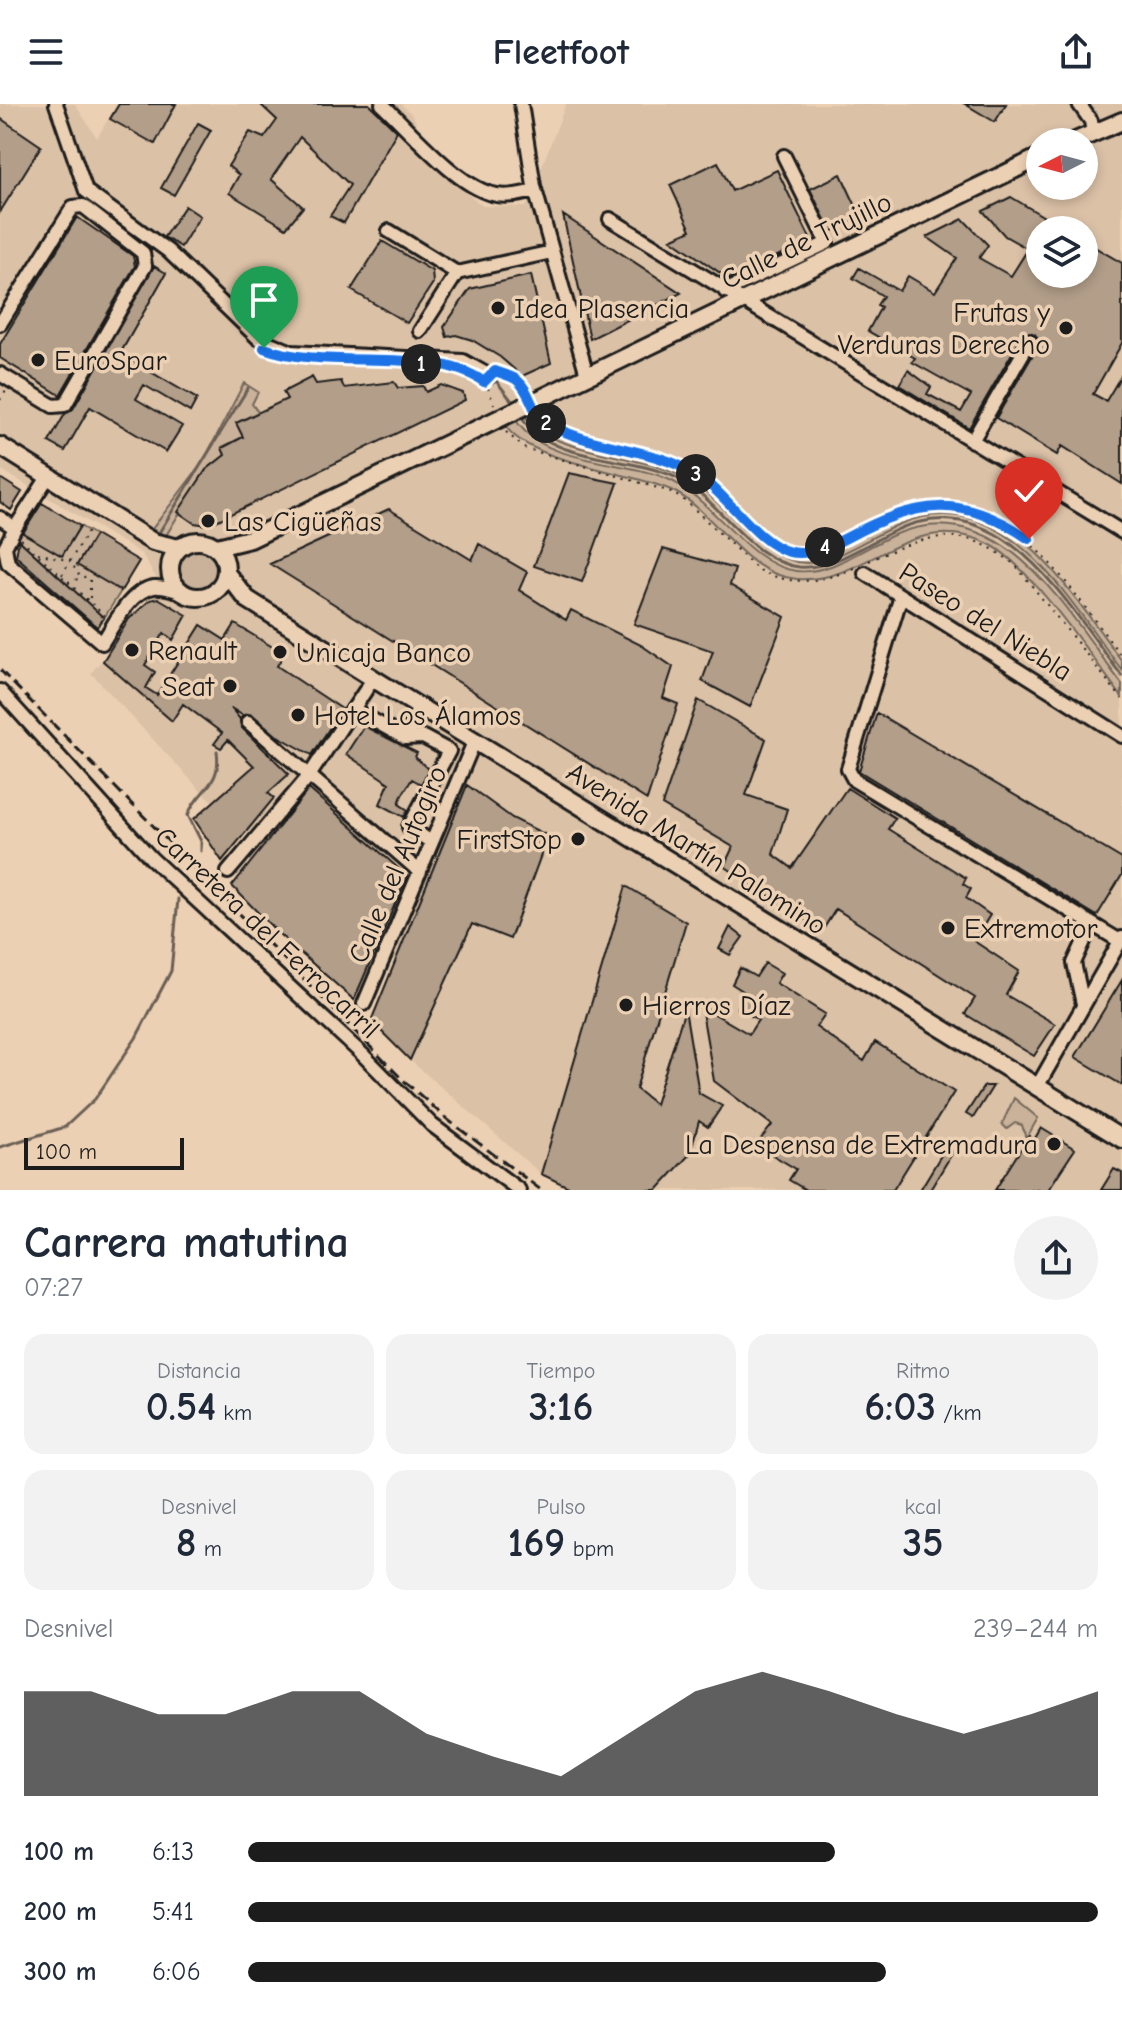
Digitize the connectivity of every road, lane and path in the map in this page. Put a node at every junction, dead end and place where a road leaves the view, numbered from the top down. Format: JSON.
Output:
{"nodes":[{"id":1,"x":56,"y":104,"type":"edge"},
{"id":2,"x":382,"y":104,"type":"edge"},
{"id":3,"x":521,"y":104,"type":"edge"},
{"id":4,"x":1079,"y":104,"type":"edge"},
{"id":5,"x":1122,"y":121,"type":"edge"},
{"id":6,"x":1092,"y":128,"type":"edge"},
{"id":7,"x":1098,"y":131,"type":"edge"},
{"id":8,"x":784,"y":156,"type":"dead end"},
{"id":9,"x":1026,"y":164,"type":"edge"},
{"id":10,"x":535,"y":191,"type":"junction"},
{"id":11,"x":610,"y":219,"type":"dead end"},
{"id":12,"x":389,"y":231,"type":"dead end"},
{"id":13,"x":552,"y":252,"type":"junction"},
{"id":14,"x":457,"y":273,"type":"junction"},
{"id":15,"x":725,"y":291,"type":"junction"},
{"id":16,"x":740,"y":300,"type":"junction"},
{"id":17,"x":0,"y":324,"type":"edge"},
{"id":18,"x":420,"y":331,"type":"dead end"},
{"id":19,"x":1030,"y":341,"type":"dead end"},
{"id":20,"x":587,"y":375,"type":"junction"},
{"id":21,"x":490,"y":376,"type":"junction"},
{"id":22,"x":2,"y":379,"type":"edge"},
{"id":23,"x":531,"y":403,"type":"junction"},
{"id":24,"x":500,"y":418,"type":"junction"},
{"id":25,"x":972,"y":441,"type":"junction"},
{"id":26,"x":0,"y":446,"type":"edge"},
{"id":27,"x":48,"y":477,"type":"junction"},
{"id":28,"x":0,"y":518,"type":"edge"},
{"id":29,"x":88,"y":531,"type":"dead end"},
{"id":30,"x":16,"y":532,"type":"junction"},
{"id":31,"x":1122,"y":532,"type":"edge"},
{"id":32,"x":153,"y":542,"type":"junction"},
{"id":33,"x":42,"y":544,"type":"dead end"},
{"id":34,"x":179,"y":548,"type":"junction"},
{"id":35,"x":42,"y":552,"type":"junction"},
{"id":36,"x":36,"y":553,"type":"junction"},
{"id":37,"x":223,"y":560,"type":"junction"},
{"id":38,"x":70,"y":561,"type":"junction"},
{"id":39,"x":170,"y":570,"type":"junction"},
{"id":40,"x":865,"y":573,"type":"dead end"},
{"id":41,"x":61,"y":576,"type":"junction"},
{"id":42,"x":81,"y":578,"type":"junction"},
{"id":43,"x":67,"y":582,"type":"junction"},
{"id":44,"x":154,"y":587,"type":"junction"},
{"id":45,"x":180,"y":591,"type":"junction"},
{"id":46,"x":213,"y":593,"type":"junction"},
{"id":47,"x":901,"y":596,"type":"junction"},
{"id":48,"x":247,"y":599,"type":"junction"},
{"id":49,"x":90,"y":602,"type":"junction"},
{"id":50,"x":106,"y":616,"type":"dead end"},
{"id":51,"x":1122,"y":657,"type":"edge"},
{"id":52,"x":373,"y":679,"type":"junction"},
{"id":53,"x":0,"y":691,"type":"edge"},
{"id":54,"x":1122,"y":699,"type":"edge"},
{"id":55,"x":419,"y":707,"type":"junction"},
{"id":56,"x":353,"y":709,"type":"junction"},
{"id":57,"x":248,"y":722,"type":"dead end"},
{"id":58,"x":1122,"y":736,"type":"edge"},
{"id":59,"x":405,"y":738,"type":"junction"},
{"id":60,"x":474,"y":742,"type":"junction"},
{"id":61,"x":449,"y":751,"type":"junction"},
{"id":62,"x":466,"y":760,"type":"junction"},
{"id":63,"x":309,"y":776,"type":"junction"},
{"id":64,"x":423,"y":801,"type":"junction"},
{"id":65,"x":440,"y":821,"type":"junction"},
{"id":66,"x":431,"y":842,"type":"junction"},
{"id":67,"x":228,"y":872,"type":"dead end"},
{"id":68,"x":420,"y":872,"type":"junction"},
{"id":69,"x":1092,"y":924,"type":"junction"},
{"id":70,"x":1121,"y":939,"type":"edge"},
{"id":71,"x":364,"y":1004,"type":"dead end"},
{"id":72,"x":1083,"y":1004,"type":"junction"},
{"id":73,"x":1037,"y":1087,"type":"junction"},
{"id":74,"x":1122,"y":1139,"type":"edge"},
{"id":75,"x":519,"y":1190,"type":"edge"}],
"edges":[{"from":1,"to":21,"type":"street"},
{"from":2,"to":10,"type":"street"},
{"from":3,"to":10,"type":"street"},
{"from":4,"to":6,"type":"street"},
{"from":5,"to":7,"type":"main road"},
{"from":8,"to":15,"type":"street"},
{"from":9,"to":16,"type":"main road","name":"Calle de Trujillo"},
{"from":10,"to":13,"type":"street"},
{"from":11,"to":15,"type":"street"},
{"from":12,"to":14,"type":"street"},
{"from":13,"to":14,"type":"street"},
{"from":13,"to":20,"type":"street"},
{"from":14,"to":18,"type":"street"},
{"from":15,"to":16,"type":"street"},
{"from":16,"to":20,"type":"main road","name":"Calle de Trujillo"},
{"from":16,"to":25,"type":"street"},
{"from":17,"to":22,"type":"street"},
{"from":19,"to":25,"type":"street"},
{"from":20,"to":23,"type":"main road","name":"Calle de Trujillo"},
{"from":21,"to":23,"type":"path"},
{"from":21,"to":24,"type":"path"},
{"from":23,"to":24,"type":"main road","name":"Calle de Trujillo"},
{"from":23,"to":51,"type":"path"},
{"from":24,"to":37,"type":"main road","name":"Calle de Trujillo"},
{"from":24,"to":54,"type":"path"},
{"from":25,"to":31,"type":"street"},
{"from":26,"to":27,"type":"main road"},
{"from":27,"to":30,"type":"street"},
{"from":27,"to":32,"type":"main road"},
{"from":28,"to":30,"type":"street"},
{"from":29,"to":38,"type":"path"},
{"from":30,"to":36,"type":"path"},
{"from":30,"to":44,"type":"street"},
{"from":32,"to":34,"type":"main road"},
{"from":32,"to":39,"type":"main road"},
{"from":33,"to":35,"type":"path"},
{"from":34,"to":37,"type":"main road"},
{"from":34,"to":39,"type":"main road"},
{"from":35,"to":36,"type":"path"},
{"from":35,"to":38,"type":"path"},
{"from":36,"to":41,"type":"path"},
{"from":37,"to":46,"type":"main road"},
{"from":37,"to":48,"type":"main road","name":"Avenida Martín Palomino"},
{"from":38,"to":41,"type":"path"},
{"from":38,"to":42,"type":"path"},
{"from":39,"to":44,"type":"street"},
{"from":39,"to":45,"type":"main road"},
{"from":40,"to":47,"type":"street","name":"Paseo del Niebla"},
{"from":41,"to":43,"type":"path"},
{"from":42,"to":43,"type":"path"},
{"from":42,"to":49,"type":"path"},
{"from":43,"to":49,"type":"path"},
{"from":44,"to":45,"type":"street"},
{"from":45,"to":46,"type":"main road"},
{"from":46,"to":48,"type":"main road","name":"Avenida Martín Palomino"},
{"from":47,"to":58,"type":"street","name":"Paseo del Niebla"},
{"from":47,"to":69,"type":"street"},
{"from":48,"to":52,"type":"main road","name":"Avenida Martín Palomino"},
{"from":49,"to":50,"type":"path"},
{"from":52,"to":55,"type":"main road","name":"Avenida Martín Palomino"},
{"from":52,"to":56,"type":"street"},
{"from":53,"to":75,"type":"street","name":"Carretera del Ferrocarril"},
{"from":55,"to":59,"type":"street"},
{"from":55,"to":60,"type":"main road","name":"Avenida Martín Palomino"},
{"from":56,"to":59,"type":"street"},
{"from":56,"to":63,"type":"street"},
{"from":57,"to":63,"type":"street"},
{"from":59,"to":61,"type":"street"},
{"from":60,"to":62,"type":"street","name":"Calle del Autogiro"},
{"from":60,"to":73,"type":"main road","name":"Avenida Martín Palomino"},
{"from":61,"to":62,"type":"street"},
{"from":61,"to":64,"type":"street"},
{"from":62,"to":65,"type":"street","name":"Calle del Autogiro"},
{"from":63,"to":67,"type":"street"},
{"from":63,"to":68,"type":"street"},
{"from":64,"to":65,"type":"street"},
{"from":64,"to":66,"type":"street"},
{"from":65,"to":66,"type":"street","name":"Calle del Autogiro"},
{"from":66,"to":68,"type":"street","name":"Calle del Autogiro"},
{"from":68,"to":71,"type":"street","name":"Calle del Autogiro"},
{"from":69,"to":70,"type":"street"},
{"from":69,"to":72,"type":"street"},
{"from":70,"to":72,"type":"street"},
{"from":72,"to":73,"type":"street"},
{"from":73,"to":74,"type":"main road","name":"Avenida Martín Palomino"}]}
